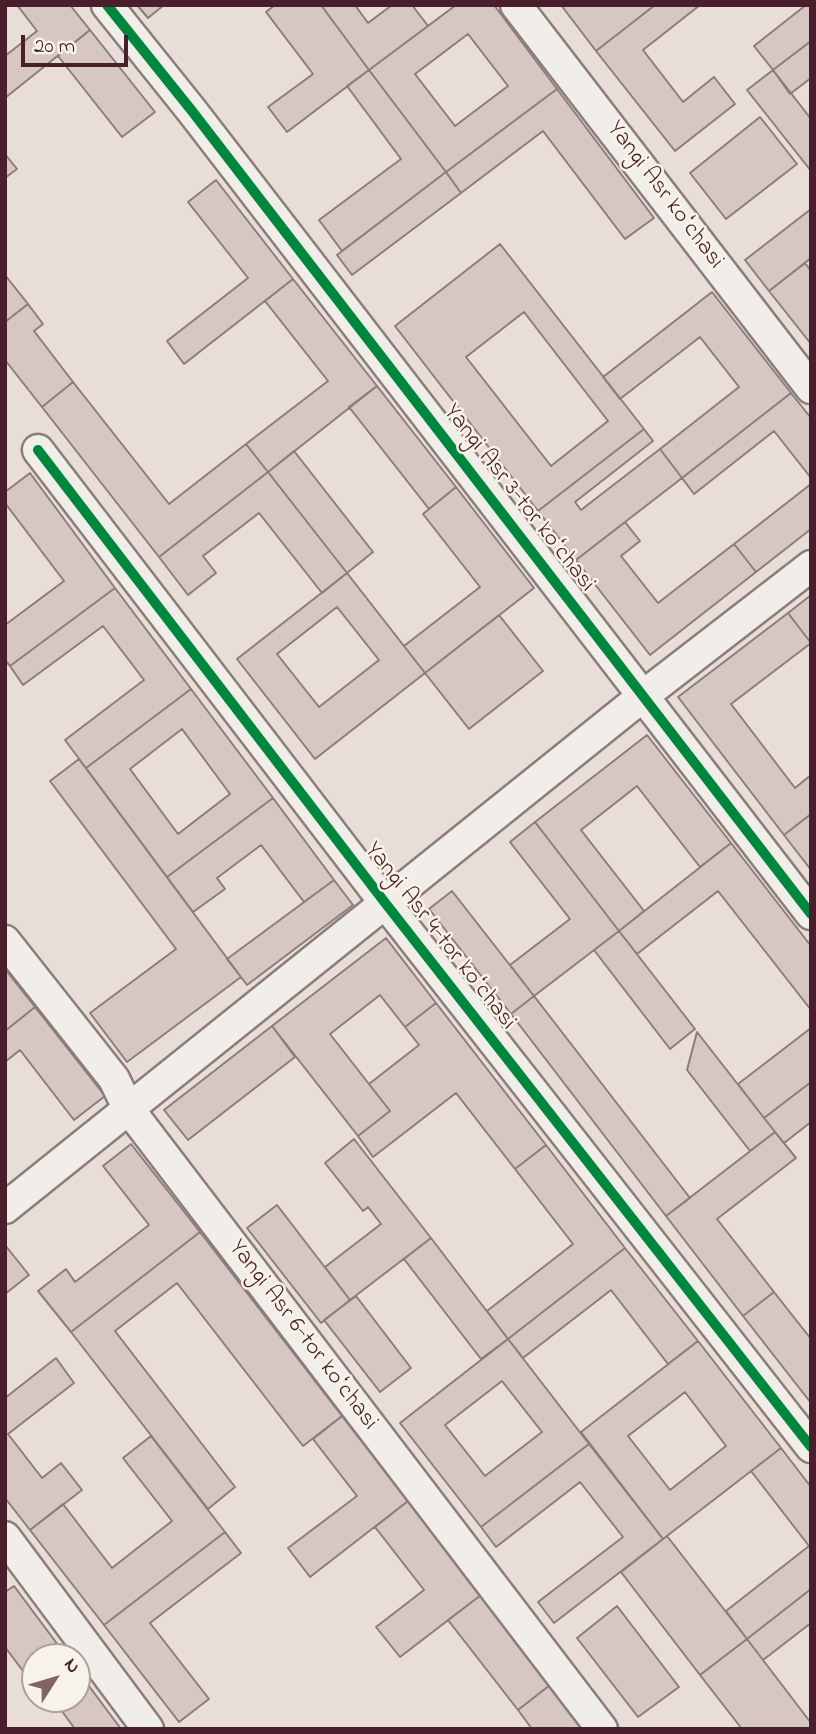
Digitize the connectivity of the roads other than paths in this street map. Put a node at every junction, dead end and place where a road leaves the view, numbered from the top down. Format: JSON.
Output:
{"nodes":[{"id":1,"x":107,"y":5,"type":"edge"},
{"id":2,"x":516,"y":5,"type":"edge"},
{"id":3,"x":811,"y":388,"type":"edge"},
{"id":4,"x":38,"y":450,"type":"dead end"},
{"id":5,"x":811,"y":566,"type":"edge"},
{"id":6,"x":643,"y":696,"type":"junction"},
{"id":7,"x":386,"y":904,"type":"junction"},
{"id":8,"x":811,"y":914,"type":"edge"},
{"id":9,"x":5,"y":941,"type":"edge"},
{"id":10,"x":128,"y":1108,"type":"junction"},
{"id":11,"x":5,"y":1208,"type":"edge"},
{"id":12,"x":811,"y":1447,"type":"edge"},
{"id":13,"x":5,"y":1537,"type":"edge"},
{"id":14,"x":149,"y":1729,"type":"edge"},
{"id":15,"x":602,"y":1729,"type":"edge"}],
"edges":[{"from":1,"to":6,"type":"street","name":"Yangi Asr 3-tor koʻchasi"},
{"from":2,"to":3,"type":"street","name":"Yangi Asr koʻchasi"},
{"from":4,"to":7,"type":"street","name":"Yangi Asr 4-tor koʻchasi"},
{"from":5,"to":6,"type":"street"},
{"from":6,"to":7,"type":"street"},
{"from":6,"to":8,"type":"street","name":"Yangi Asr 3-tor koʻchasi"},
{"from":7,"to":10,"type":"street"},
{"from":7,"to":12,"type":"street","name":"Yangi Asr 4-tor koʻchasi"},
{"from":9,"to":10,"type":"street","name":"Yangi Asr 6-tor koʻchasi"},
{"from":10,"to":11,"type":"street"},
{"from":10,"to":15,"type":"street","name":"Yangi Asr 6-tor koʻchasi"},
{"from":13,"to":14,"type":"street"}]}
